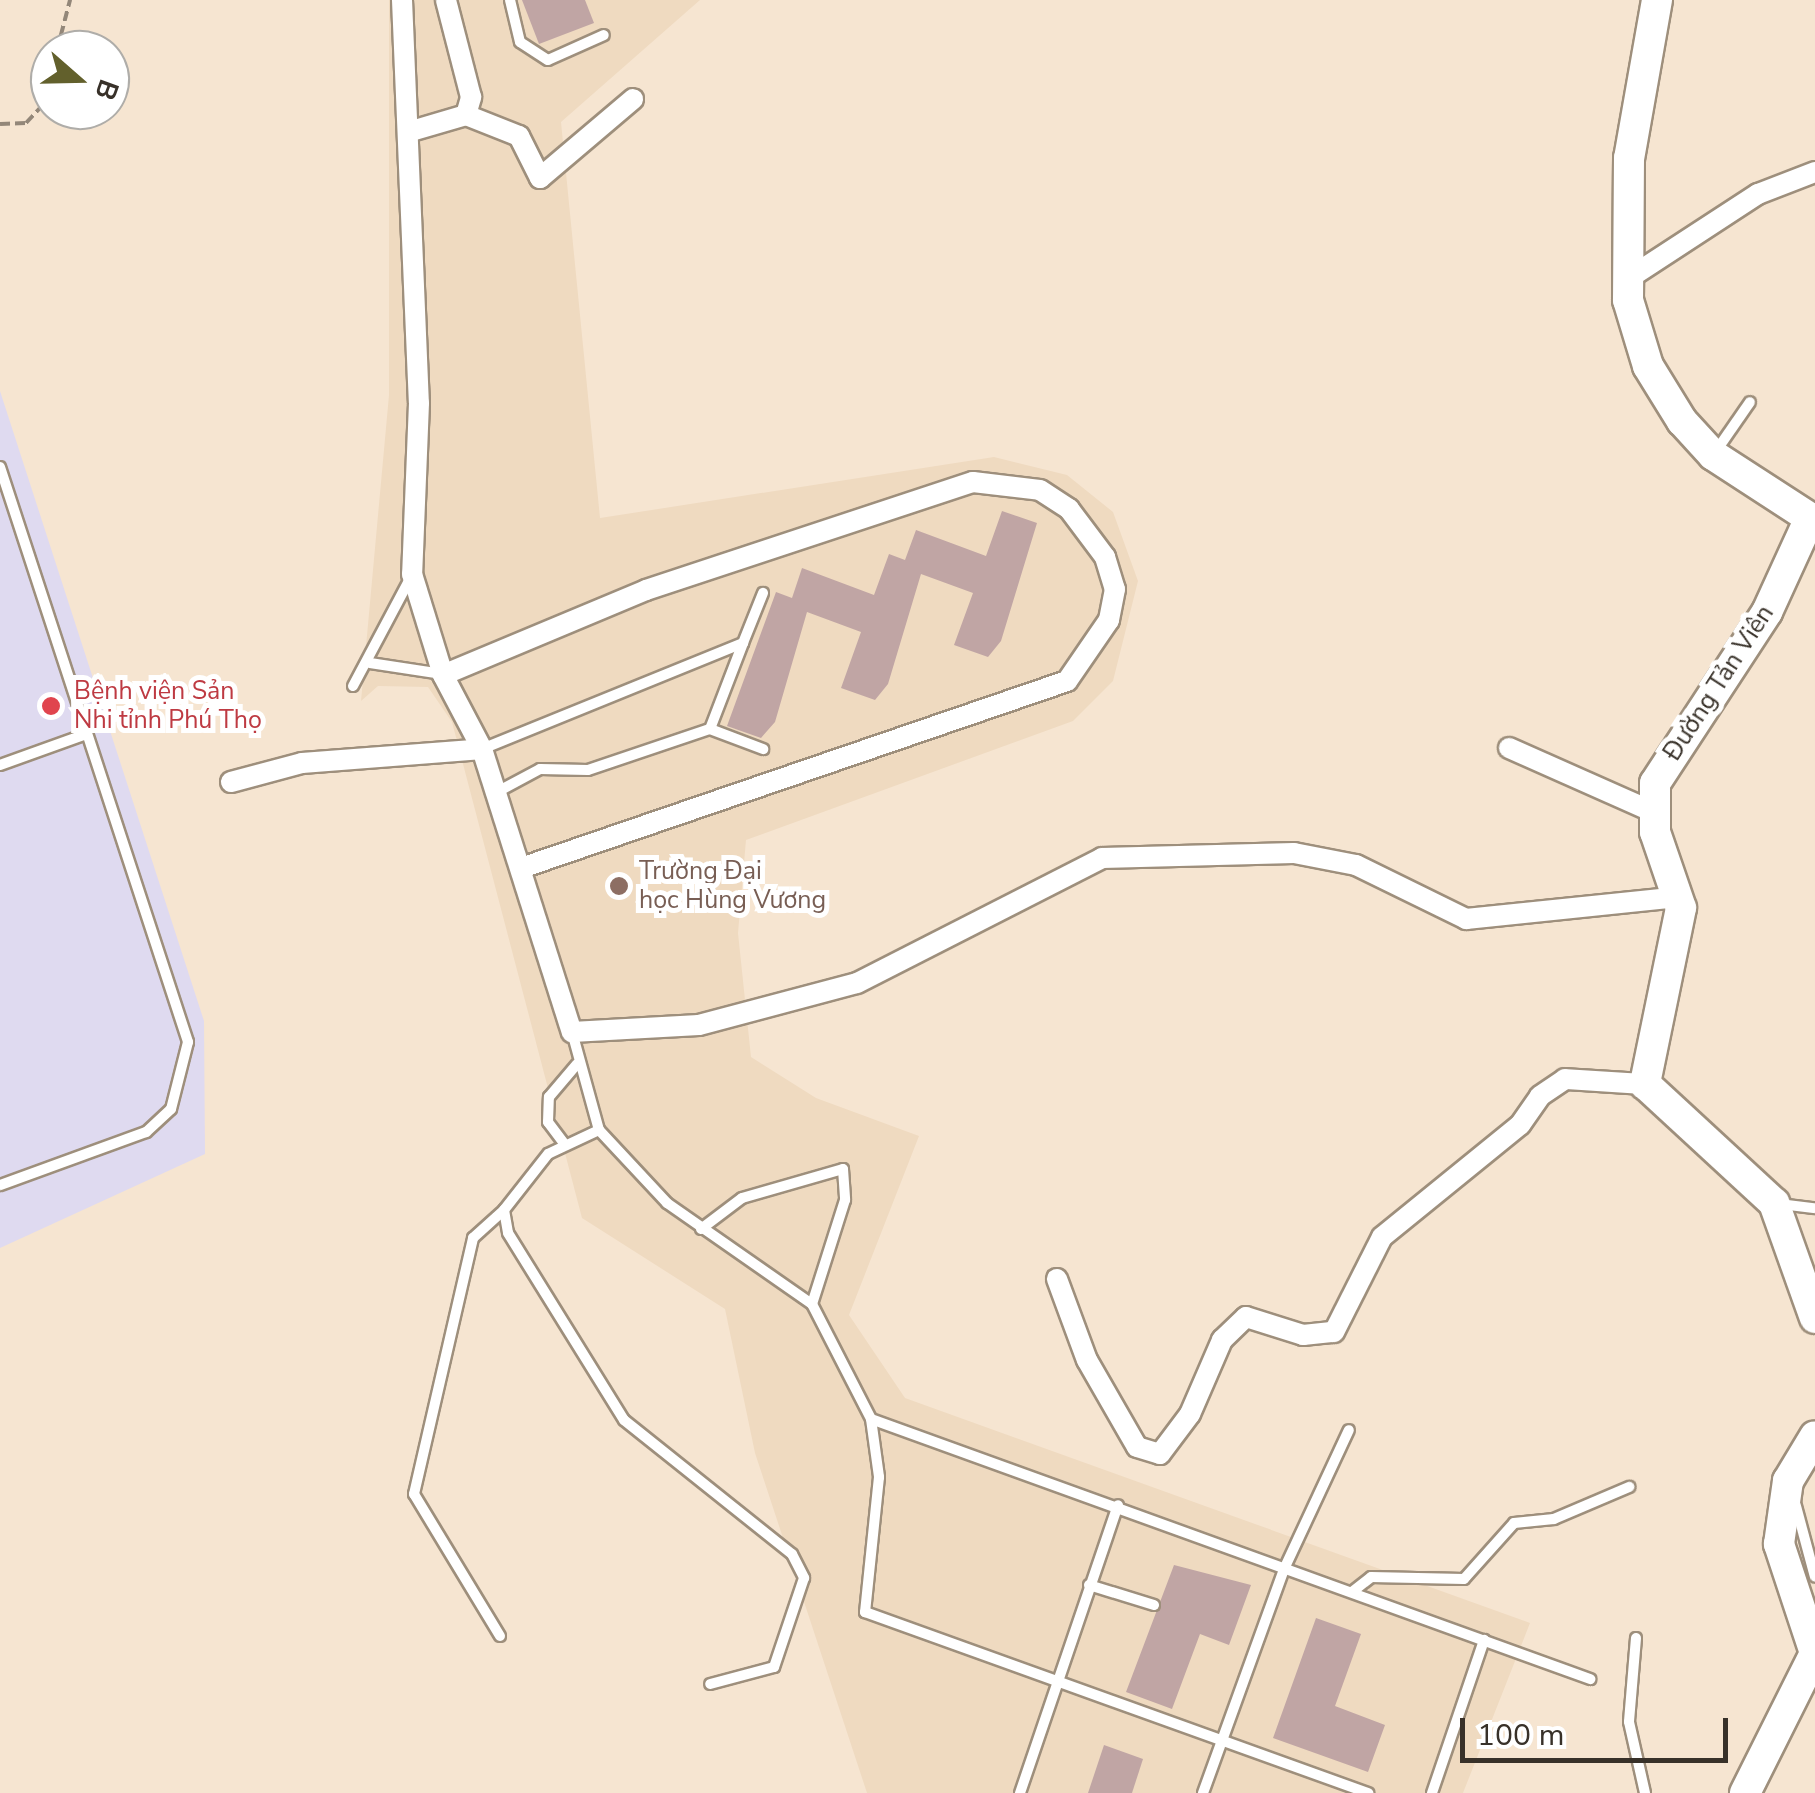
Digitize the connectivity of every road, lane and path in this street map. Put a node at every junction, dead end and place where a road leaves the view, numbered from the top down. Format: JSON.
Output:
{"nodes":[{"id":1,"x":70,"y":0,"type":"edge"},
{"id":2,"x":402,"y":0,"type":"edge"},
{"id":3,"x":446,"y":0,"type":"edge"},
{"id":4,"x":510,"y":0,"type":"edge"},
{"id":5,"x":1657,"y":0,"type":"edge"},
{"id":6,"x":62,"y":30,"type":"edge"},
{"id":7,"x":604,"y":35,"type":"dead end"},
{"id":8,"x":632,"y":99,"type":"dead end"},
{"id":9,"x":466,"y":115,"type":"junction"},
{"id":10,"x":30,"y":119,"type":"edge"},
{"id":11,"x":0,"y":124,"type":"edge"},
{"id":12,"x":408,"y":132,"type":"junction"},
{"id":13,"x":1815,"y":172,"type":"edge"},
{"id":14,"x":1626,"y":280,"type":"junction"},
{"id":15,"x":1750,"y":402,"type":"dead end"},
{"id":16,"x":1713,"y":454,"type":"junction"},
{"id":17,"x":0,"y":467,"type":"edge"},
{"id":18,"x":1812,"y":519,"type":"edge"},
{"id":19,"x":412,"y":574,"type":"junction"},
{"id":20,"x":763,"y":593,"type":"dead end"},
{"id":21,"x":742,"y":642,"type":"junction"},
{"id":22,"x":370,"y":663,"type":"junction"},
{"id":23,"x":443,"y":674,"type":"junction"},
{"id":24,"x":352,"y":686,"type":"dead end"},
{"id":25,"x":710,"y":729,"type":"junction"},
{"id":26,"x":86,"y":734,"type":"junction"},
{"id":27,"x":1508,"y":748,"type":"dead end"},
{"id":28,"x":482,"y":749,"type":"junction"},
{"id":29,"x":763,"y":749,"type":"dead end"},
{"id":30,"x":0,"y":765,"type":"edge"},
{"id":31,"x":231,"y":782,"type":"dead end"},
{"id":32,"x":497,"y":792,"type":"junction"},
{"id":33,"x":1652,"y":811,"type":"junction"},
{"id":34,"x":521,"y":868,"type":"junction"},
{"id":35,"x":1678,"y":897,"type":"junction"},
{"id":36,"x":572,"y":1032,"type":"junction"},
{"id":37,"x":577,"y":1064,"type":"junction"},
{"id":38,"x":1646,"y":1084,"type":"junction"},
{"id":39,"x":599,"y":1130,"type":"junction"},
{"id":40,"x":563,"y":1142,"type":"junction"},
{"id":41,"x":0,"y":1185,"type":"edge"},
{"id":42,"x":1774,"y":1204,"type":"junction"},
{"id":43,"x":1815,"y":1208,"type":"edge"},
{"id":44,"x":504,"y":1210,"type":"junction"},
{"id":45,"x":701,"y":1229,"type":"junction"},
{"id":46,"x":1058,"y":1280,"type":"dead end"},
{"id":47,"x":812,"y":1304,"type":"junction"},
{"id":48,"x":1815,"y":1318,"type":"edge"},
{"id":49,"x":871,"y":1419,"type":"junction"},
{"id":50,"x":1349,"y":1430,"type":"dead end"},
{"id":51,"x":1815,"y":1436,"type":"edge"},
{"id":52,"x":1788,"y":1481,"type":"junction"},
{"id":53,"x":1629,"y":1488,"type":"dead end"},
{"id":54,"x":1118,"y":1505,"type":"junction"},
{"id":55,"x":1285,"y":1567,"type":"junction"},
{"id":56,"x":1815,"y":1576,"type":"edge"},
{"id":57,"x":1089,"y":1585,"type":"junction"},
{"id":58,"x":1352,"y":1592,"type":"junction"},
{"id":59,"x":1154,"y":1604,"type":"dead end"},
{"id":60,"x":500,"y":1636,"type":"dead end"},
{"id":61,"x":1636,"y":1638,"type":"dead end"},
{"id":62,"x":1484,"y":1640,"type":"junction"},
{"id":63,"x":1815,"y":1653,"type":"edge"},
{"id":64,"x":1590,"y":1679,"type":"dead end"},
{"id":65,"x":710,"y":1684,"type":"dead end"},
{"id":66,"x":1052,"y":1684,"type":"junction"},
{"id":67,"x":1220,"y":1742,"type":"junction"},
{"id":68,"x":1020,"y":1793,"type":"edge"},
{"id":69,"x":1203,"y":1793,"type":"edge"},
{"id":70,"x":1368,"y":1793,"type":"edge"},
{"id":71,"x":1432,"y":1793,"type":"edge"},
{"id":72,"x":1645,"y":1793,"type":"edge"},
{"id":73,"x":1745,"y":1793,"type":"edge"}],
"edges":[{"from":1,"to":6,"type":"path"},
{"from":2,"to":12,"type":"street"},
{"from":3,"to":9,"type":"street"},
{"from":4,"to":7,"type":"lane"},
{"from":5,"to":14,"type":"street","name":"Đường Tản Viên"},
{"from":8,"to":9,"type":"street"},
{"from":9,"to":12,"type":"street"},
{"from":10,"to":11,"type":"path"},
{"from":12,"to":19,"type":"street"},
{"from":13,"to":14,"type":"street"},
{"from":14,"to":16,"type":"street","name":"Đường Tản Viên"},
{"from":15,"to":16,"type":"lane"},
{"from":16,"to":18,"type":"street","name":"Đường Tản Viên"},
{"from":17,"to":26,"type":"lane"},
{"from":18,"to":33,"type":"street","name":"Đường Tản Viên"},
{"from":19,"to":22,"type":"lane"},
{"from":19,"to":23,"type":"street"},
{"from":20,"to":21,"type":"lane"},
{"from":21,"to":25,"type":"lane"},
{"from":21,"to":28,"type":"lane"},
{"from":22,"to":23,"type":"lane"},
{"from":22,"to":24,"type":"lane"},
{"from":23,"to":28,"type":"street"},
{"from":23,"to":34,"type":"street"},
{"from":25,"to":29,"type":"lane"},
{"from":25,"to":32,"type":"lane"},
{"from":26,"to":30,"type":"lane"},
{"from":26,"to":41,"type":"lane"},
{"from":27,"to":33,"type":"street"},
{"from":28,"to":31,"type":"street"},
{"from":28,"to":32,"type":"street"},
{"from":32,"to":34,"type":"street"},
{"from":33,"to":35,"type":"street"},
{"from":34,"to":36,"type":"street"},
{"from":35,"to":36,"type":"street"},
{"from":35,"to":38,"type":"street"},
{"from":36,"to":37,"type":"lane"},
{"from":37,"to":39,"type":"lane"},
{"from":37,"to":40,"type":"lane"},
{"from":38,"to":42,"type":"street"},
{"from":38,"to":46,"type":"street"},
{"from":39,"to":40,"type":"lane"},
{"from":39,"to":45,"type":"lane"},
{"from":40,"to":44,"type":"lane"},
{"from":42,"to":43,"type":"lane"},
{"from":42,"to":48,"type":"street"},
{"from":44,"to":60,"type":"lane"},
{"from":44,"to":65,"type":"lane"},
{"from":45,"to":47,"type":"lane"},
{"from":45,"to":47,"type":"lane"},
{"from":47,"to":49,"type":"lane"},
{"from":49,"to":54,"type":"lane"},
{"from":49,"to":66,"type":"lane"},
{"from":50,"to":55,"type":"lane"},
{"from":51,"to":52,"type":"street"},
{"from":52,"to":56,"type":"lane"},
{"from":52,"to":63,"type":"street"},
{"from":53,"to":58,"type":"lane"},
{"from":54,"to":55,"type":"lane"},
{"from":54,"to":57,"type":"lane"},
{"from":55,"to":58,"type":"lane"},
{"from":55,"to":67,"type":"lane"},
{"from":57,"to":59,"type":"lane"},
{"from":57,"to":66,"type":"lane"},
{"from":58,"to":62,"type":"lane"},
{"from":61,"to":72,"type":"lane"},
{"from":62,"to":64,"type":"lane"},
{"from":62,"to":71,"type":"lane"},
{"from":63,"to":73,"type":"street"},
{"from":66,"to":67,"type":"lane"},
{"from":66,"to":68,"type":"lane"},
{"from":67,"to":69,"type":"lane"},
{"from":67,"to":70,"type":"lane"}]}
